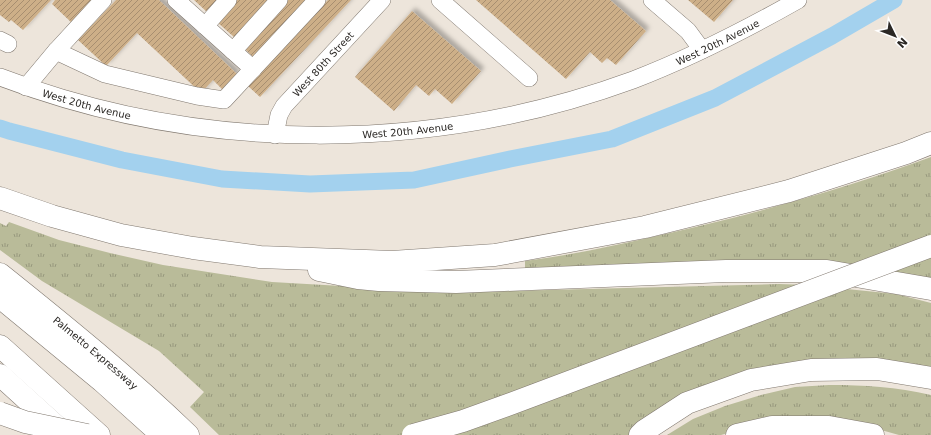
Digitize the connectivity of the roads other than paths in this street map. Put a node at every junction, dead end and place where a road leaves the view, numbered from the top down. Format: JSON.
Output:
{"nodes":[{"id":1,"x":103,"y":0,"type":"edge"},
{"id":2,"x":176,"y":0,"type":"edge"},
{"id":3,"x":228,"y":0,"type":"edge"},
{"id":4,"x":279,"y":0,"type":"edge"},
{"id":5,"x":317,"y":0,"type":"edge"},
{"id":6,"x":382,"y":0,"type":"edge"},
{"id":7,"x":440,"y":0,"type":"edge"},
{"id":8,"x":652,"y":0,"type":"edge"},
{"id":9,"x":798,"y":0,"type":"edge"},
{"id":10,"x":204,"y":26,"type":"junction"},
{"id":11,"x":702,"y":50,"type":"junction"},
{"id":12,"x":56,"y":51,"type":"junction"},
{"id":13,"x":233,"y":51,"type":"junction"},
{"id":14,"x":253,"y":69,"type":"junction"},
{"id":15,"x":0,"y":78,"type":"edge"},
{"id":16,"x":529,"y":78,"type":"dead end"},
{"id":17,"x":26,"y":87,"type":"junction"},
{"id":18,"x":275,"y":135,"type":"junction"},
{"id":19,"x":931,"y":143,"type":"edge"},
{"id":20,"x":0,"y":198,"type":"edge"},
{"id":21,"x":931,"y":246,"type":"edge"},
{"id":22,"x":260,"y":257,"type":"junction"},
{"id":23,"x":0,"y":274,"type":"edge"},
{"id":24,"x":931,"y":289,"type":"edge"},
{"id":25,"x":0,"y":297,"type":"edge"},
{"id":26,"x":0,"y":346,"type":"edge"},
{"id":27,"x":0,"y":375,"type":"edge"},
{"id":28,"x":931,"y":378,"type":"edge"},
{"id":29,"x":0,"y":413,"type":"edge"},
{"id":30,"x":66,"y":435,"type":"edge"},
{"id":31,"x":87,"y":435,"type":"edge"},
{"id":32,"x":99,"y":435,"type":"edge"},
{"id":33,"x":162,"y":435,"type":"edge"},
{"id":34,"x":188,"y":435,"type":"edge"},
{"id":35,"x":413,"y":435,"type":"edge"},
{"id":36,"x":640,"y":435,"type":"edge"},
{"id":37,"x":737,"y":435,"type":"edge"},
{"id":38,"x":873,"y":435,"type":"edge"}],
"edges":[{"from":1,"to":12,"type":"street"},
{"from":2,"to":10,"type":"street"},
{"from":3,"to":10,"type":"street"},
{"from":4,"to":13,"type":"street"},
{"from":5,"to":14,"type":"street"},
{"from":6,"to":18,"type":"street","name":"West 80th Street"},
{"from":7,"to":16,"type":"street"},
{"from":8,"to":11,"type":"street"},
{"from":9,"to":11,"type":"street","name":"West 20th Avenue"},
{"from":10,"to":13,"type":"street"},
{"from":11,"to":18,"type":"street","name":"West 20th Avenue"},
{"from":12,"to":14,"type":"street"},
{"from":12,"to":17,"type":"street"},
{"from":13,"to":14,"type":"street"},
{"from":15,"to":17,"type":"street","name":"West 20th Avenue"},
{"from":17,"to":18,"type":"street","name":"West 20th Avenue"},
{"from":19,"to":22,"type":"highway"},
{"from":20,"to":22,"type":"highway"},
{"from":21,"to":35,"type":"highway","bridge":true},
{"from":22,"to":24,"type":"highway"},
{"from":23,"to":34,"type":"highway","name":"Palmetto Expressway"},
{"from":25,"to":33,"type":"highway"},
{"from":26,"to":32,"type":"highway"},
{"from":27,"to":30,"type":"highway"},
{"from":28,"to":36,"type":"highway"},
{"from":29,"to":31,"type":"highway","bridge":true},
{"from":37,"to":38,"type":"highway"}]}
